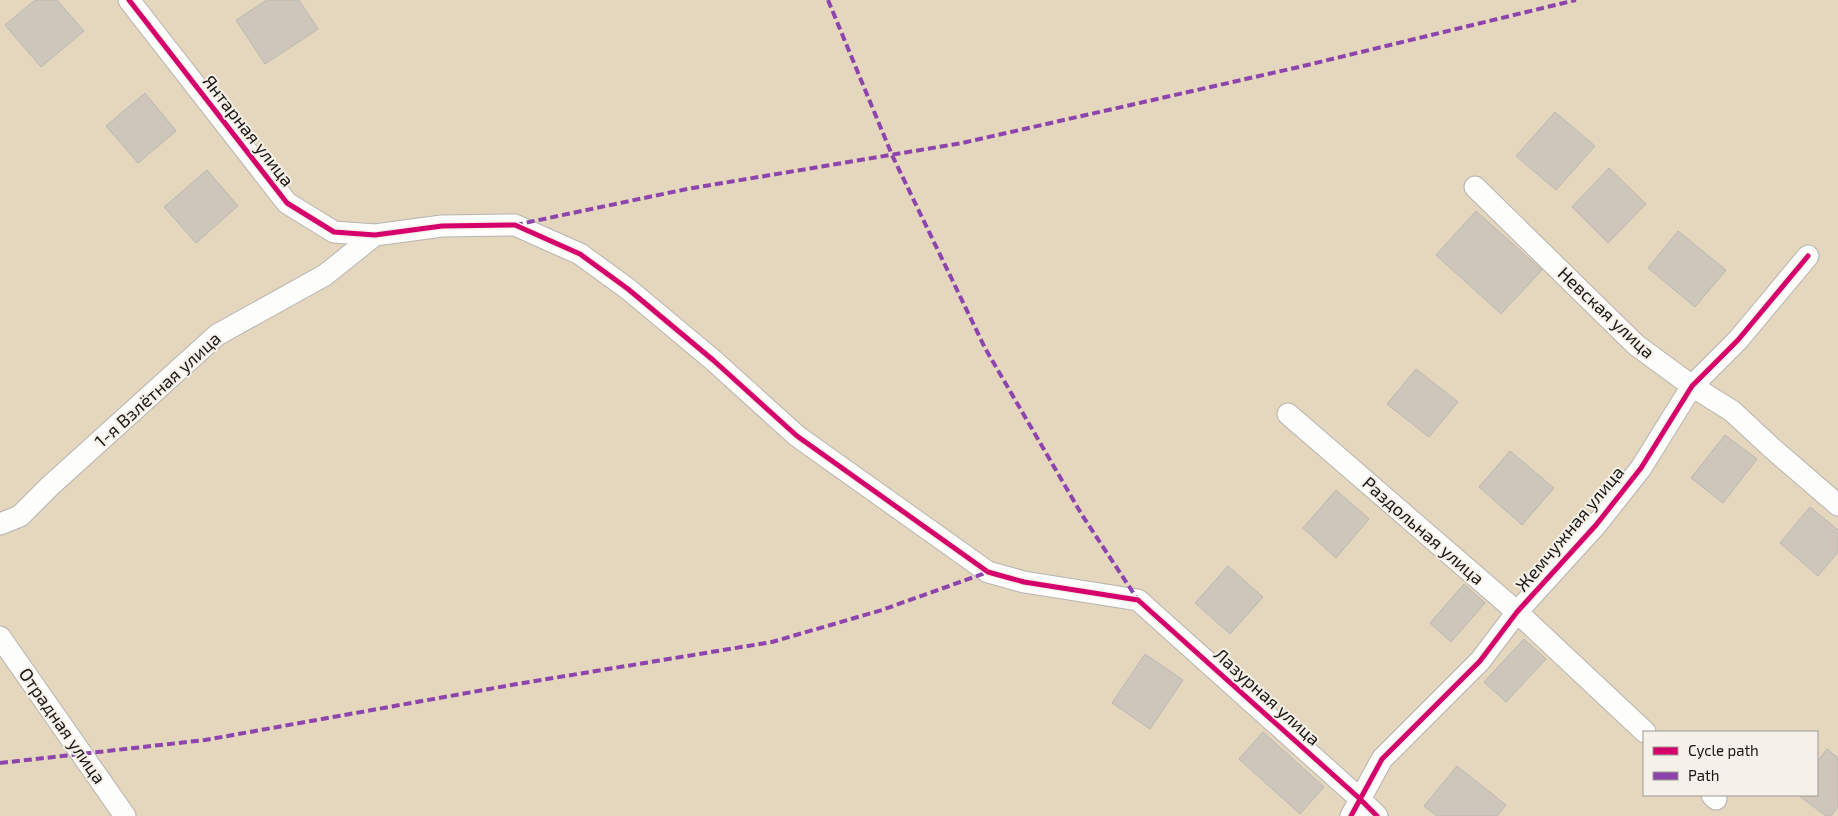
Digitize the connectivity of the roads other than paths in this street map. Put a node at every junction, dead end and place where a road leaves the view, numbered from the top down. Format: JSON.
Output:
{"nodes":[{"id":1,"x":129,"y":0,"type":"edge"},
{"id":2,"x":1475,"y":187,"type":"dead end"},
{"id":3,"x":375,"y":235,"type":"junction"},
{"id":4,"x":1808,"y":256,"type":"dead end"},
{"id":5,"x":1692,"y":386,"type":"junction"},
{"id":6,"x":1288,"y":414,"type":"dead end"},
{"id":7,"x":1838,"y":505,"type":"edge"},
{"id":8,"x":0,"y":524,"type":"edge"},
{"id":9,"x":1138,"y":600,"type":"joint"},
{"id":10,"x":1517,"y":612,"type":"junction"},
{"id":11,"x":0,"y":637,"type":"edge"},
{"id":12,"x":1644,"y":731,"type":"edge"},
{"id":13,"x":1355,"y":807,"type":"edge"},
{"id":14,"x":124,"y":816,"type":"edge"},
{"id":15,"x":1377,"y":816,"type":"edge"}],
"edges":[{"from":1,"to":3,"type":"street","name":"Янтарная улица"},
{"from":2,"to":5,"type":"street","name":"Невская улица"},
{"from":3,"to":8,"type":"street","name":"1-я Взлётная улица"},
{"from":3,"to":9,"type":"street","name":"Янтарная улица"},
{"from":4,"to":5,"type":"street","name":"Жемчужная улица"},
{"from":5,"to":7,"type":"street","name":"Невская улица"},
{"from":5,"to":10,"type":"street","name":"Жемчужная улица"},
{"from":6,"to":10,"type":"street","name":"Раздольная улица"},
{"from":9,"to":13,"type":"street","name":"Лазурная улица"},
{"from":10,"to":12,"type":"street","name":"Раздольная улица"},
{"from":10,"to":13,"type":"street","name":"Жемчужная улица"},
{"from":11,"to":14,"type":"street","name":"Отрадная улица"},
{"from":13,"to":15,"type":"street","name":"Лазурная улица"}]}
